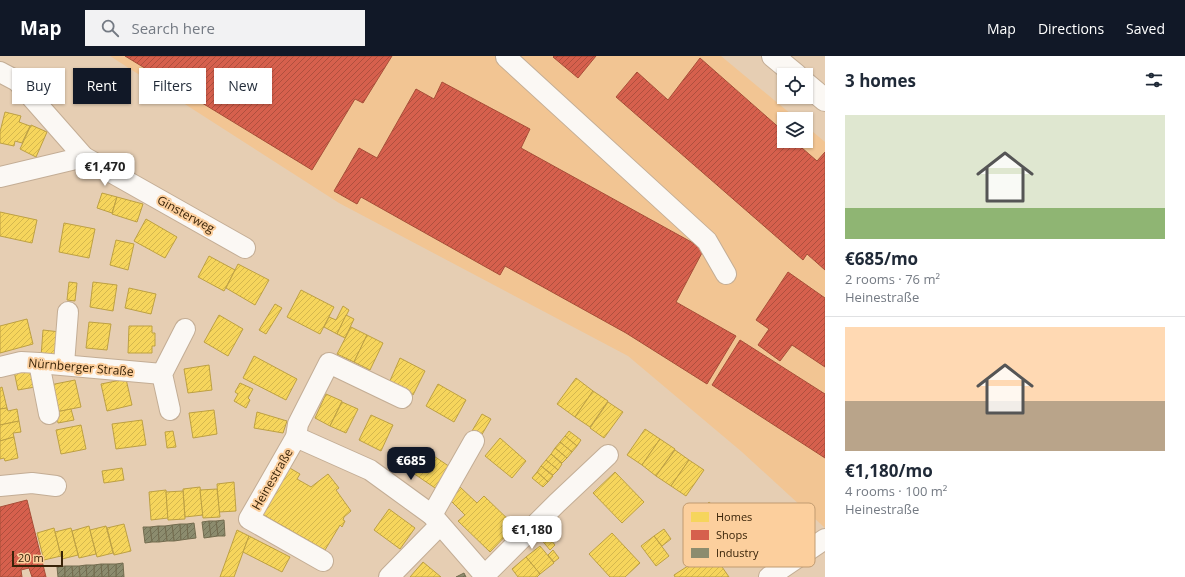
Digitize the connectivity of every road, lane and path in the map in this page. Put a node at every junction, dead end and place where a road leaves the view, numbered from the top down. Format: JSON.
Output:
{"nodes":[{"id":1,"x":505,"y":56,"type":"edge"},
{"id":2,"x":773,"y":56,"type":"edge"},
{"id":3,"x":788,"y":68,"type":"edge"},
{"id":4,"x":0,"y":72,"type":"edge"},
{"id":5,"x":813,"y":90,"type":"edge"},
{"id":6,"x":825,"y":100,"type":"edge"},
{"id":7,"x":84,"y":157,"type":"junction"},
{"id":8,"x":0,"y":177,"type":"edge"},
{"id":9,"x":245,"y":248,"type":"dead end"},
{"id":10,"x":726,"y":274,"type":"dead end"},
{"id":11,"x":68,"y":312,"type":"dead end"},
{"id":12,"x":185,"y":329,"type":"dead end"},
{"id":13,"x":39,"y":362,"type":"junction"},
{"id":14,"x":64,"y":364,"type":"junction"},
{"id":15,"x":0,"y":367,"type":"edge"},
{"id":16,"x":162,"y":374,"type":"junction"},
{"id":17,"x":402,"y":398,"type":"dead end"},
{"id":18,"x":170,"y":410,"type":"dead end"},
{"id":19,"x":49,"y":414,"type":"dead end"},
{"id":20,"x":296,"y":437,"type":"junction"},
{"id":21,"x":474,"y":441,"type":"dead end"},
{"id":22,"x":608,"y":455,"type":"dead end"},
{"id":23,"x":0,"y":486,"type":"edge"},
{"id":24,"x":56,"y":486,"type":"dead end"},
{"id":25,"x":436,"y":520,"type":"junction"},
{"id":26,"x":323,"y":561,"type":"dead end"},
{"id":27,"x":785,"y":567,"type":"edge"},
{"id":28,"x":486,"y":576,"type":"edge"},
{"id":29,"x":389,"y":577,"type":"edge"},
{"id":30,"x":769,"y":577,"type":"edge"}],
"edges":[{"from":1,"to":10,"type":"street"},
{"from":2,"to":3,"type":"main road"},
{"from":4,"to":7,"type":"street","name":"Ginsterweg"},
{"from":5,"to":6,"type":"main road"},
{"from":7,"to":8,"type":"street"},
{"from":7,"to":9,"type":"street","name":"Ginsterweg"},
{"from":11,"to":14,"type":"street"},
{"from":12,"to":16,"type":"street"},
{"from":13,"to":14,"type":"street","name":"Nürnberger Straße"},
{"from":13,"to":15,"type":"street","name":"Nürnberger Straße"},
{"from":13,"to":19,"type":"street"},
{"from":14,"to":16,"type":"street","name":"Nürnberger Straße"},
{"from":16,"to":18,"type":"street"},
{"from":17,"to":20,"type":"street"},
{"from":20,"to":25,"type":"street","name":"Heinestraße"},
{"from":20,"to":26,"type":"street","name":"Heinestraße"},
{"from":21,"to":25,"type":"street"},
{"from":22,"to":28,"type":"street","name":"Heinestraße"},
{"from":23,"to":24,"type":"street"},
{"from":25,"to":28,"type":"street","name":"Heinestraße"},
{"from":25,"to":29,"type":"street"},
{"from":27,"to":30,"type":"street"}]}
